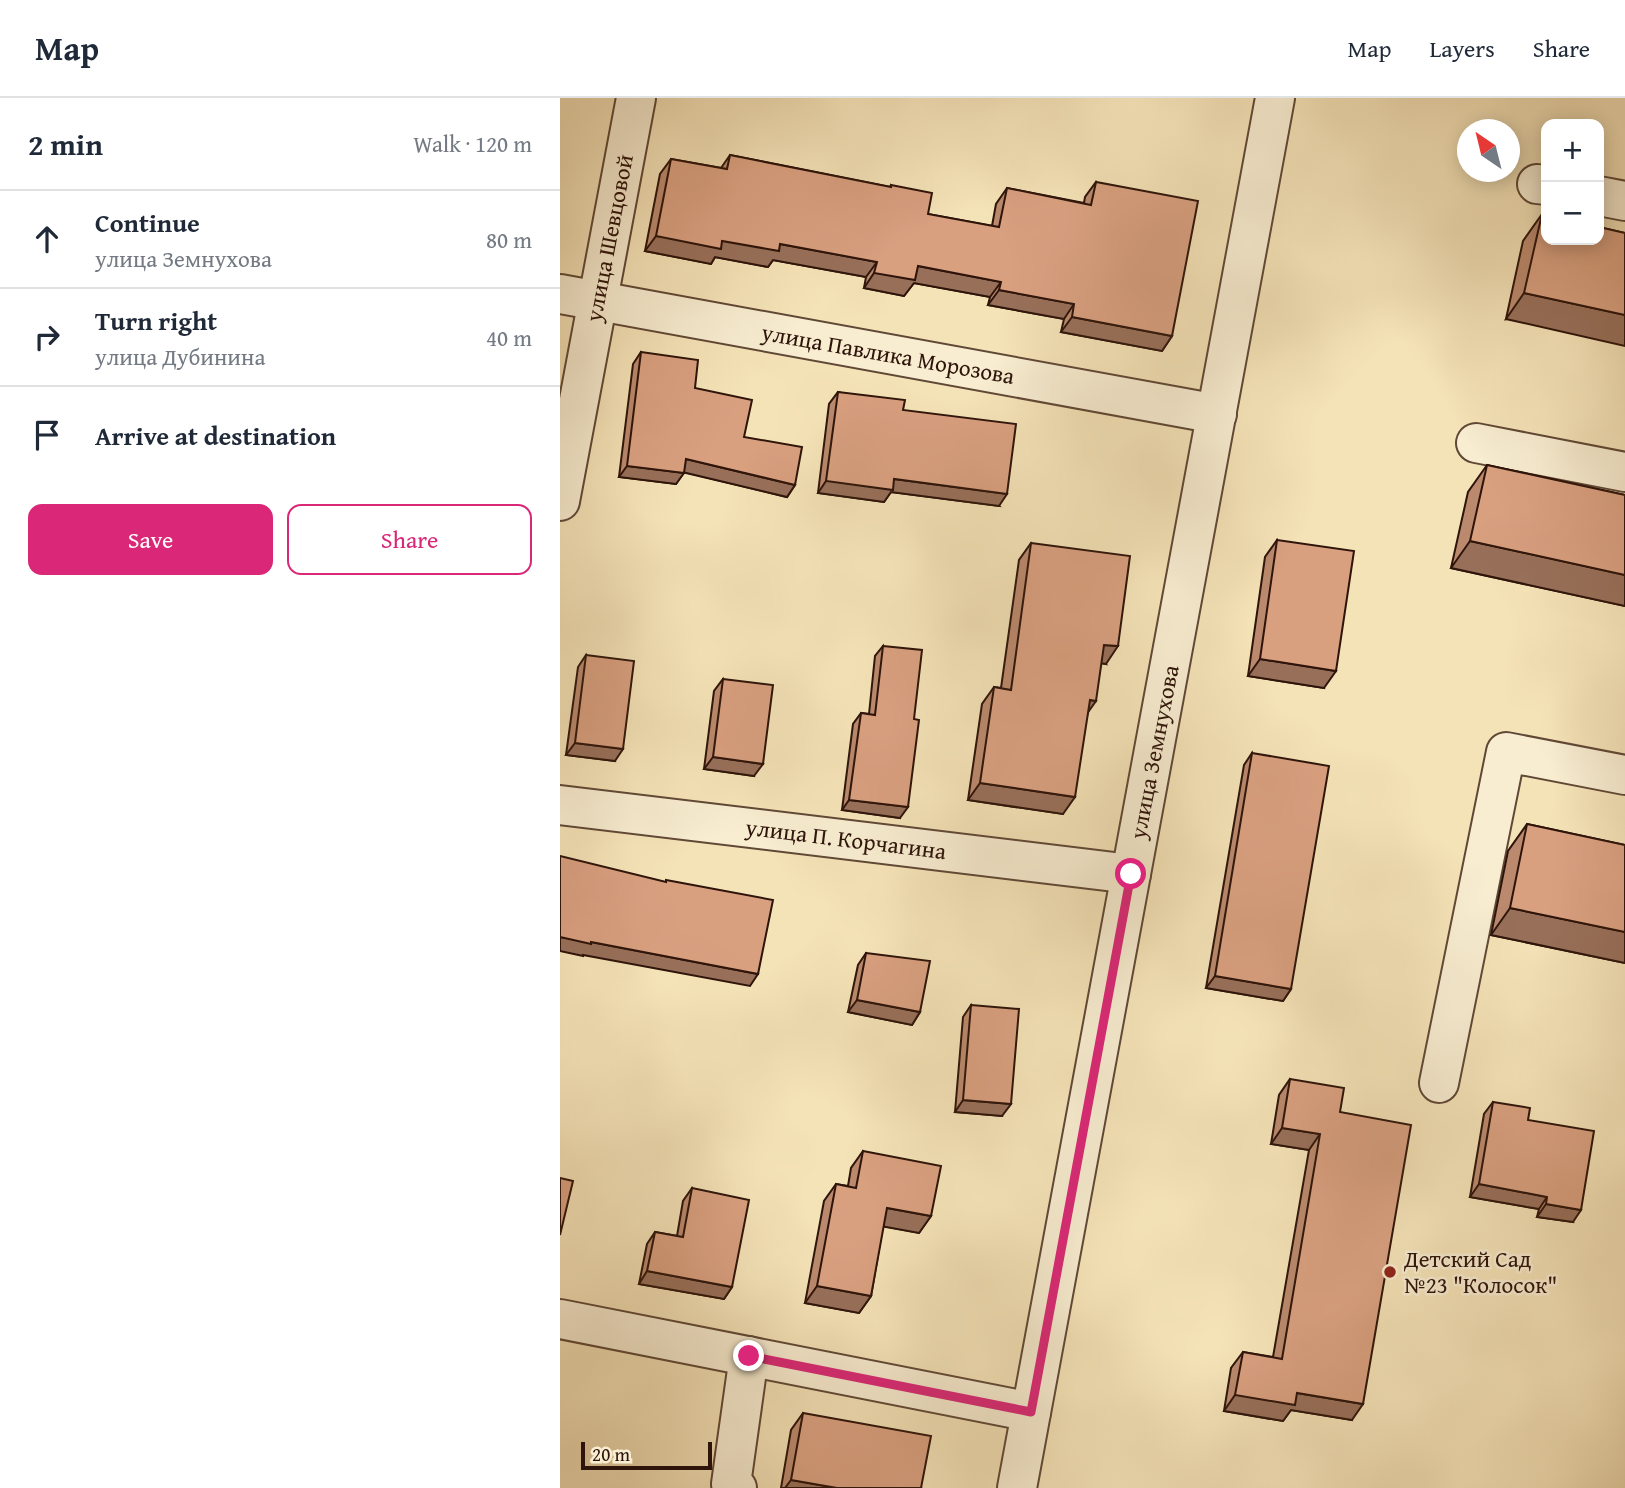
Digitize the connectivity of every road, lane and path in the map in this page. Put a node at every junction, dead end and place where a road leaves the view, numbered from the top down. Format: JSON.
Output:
{"nodes":[{"id":1,"x":636,"y":98,"type":"edge"},
{"id":2,"x":1275,"y":98,"type":"edge"},
{"id":3,"x":1604,"y":197,"type":"edge"},
{"id":4,"x":1625,"y":201,"type":"edge"},
{"id":5,"x":560,"y":294,"type":"edge"},
{"id":6,"x":597,"y":301,"type":"junction"},
{"id":7,"x":1217,"y":414,"type":"junction"},
{"id":8,"x":1476,"y":443,"type":"dead end"},
{"id":9,"x":1625,"y":472,"type":"edge"},
{"id":10,"x":560,"y":501,"type":"edge"},
{"id":11,"x":1625,"y":775,"type":"edge"},
{"id":12,"x":560,"y":804,"type":"edge"},
{"id":13,"x":1131,"y":874,"type":"junction"},
{"id":14,"x":1439,"y":1083,"type":"dead end"},
{"id":15,"x":560,"y":1319,"type":"edge"},
{"id":16,"x":749,"y":1356,"type":"junction"},
{"id":17,"x":1031,"y":1412,"type":"junction"},
{"id":18,"x":737,"y":1488,"type":"edge"},
{"id":19,"x":1017,"y":1488,"type":"edge"}],
"edges":[{"from":1,"to":6,"type":"street","name":"улица Шевцовой"},
{"from":2,"to":7,"type":"street","name":"улица Земнухова"},
{"from":3,"to":4,"type":"street"},
{"from":5,"to":6,"type":"street","name":"улица Павлика Морозова"},
{"from":6,"to":7,"type":"street","name":"улица Павлика Морозова"},
{"from":6,"to":10,"type":"street","name":"улица Шевцовой"},
{"from":7,"to":13,"type":"street","name":"улица Земнухова"},
{"from":8,"to":9,"type":"street"},
{"from":11,"to":14,"type":"street"},
{"from":12,"to":13,"type":"street","name":"улица П. Корчагина"},
{"from":13,"to":17,"type":"street","name":"улица Земнухова"},
{"from":15,"to":16,"type":"street"},
{"from":16,"to":17,"type":"street"},
{"from":16,"to":18,"type":"street"},
{"from":17,"to":19,"type":"street","name":"улица Земнухова"}]}
